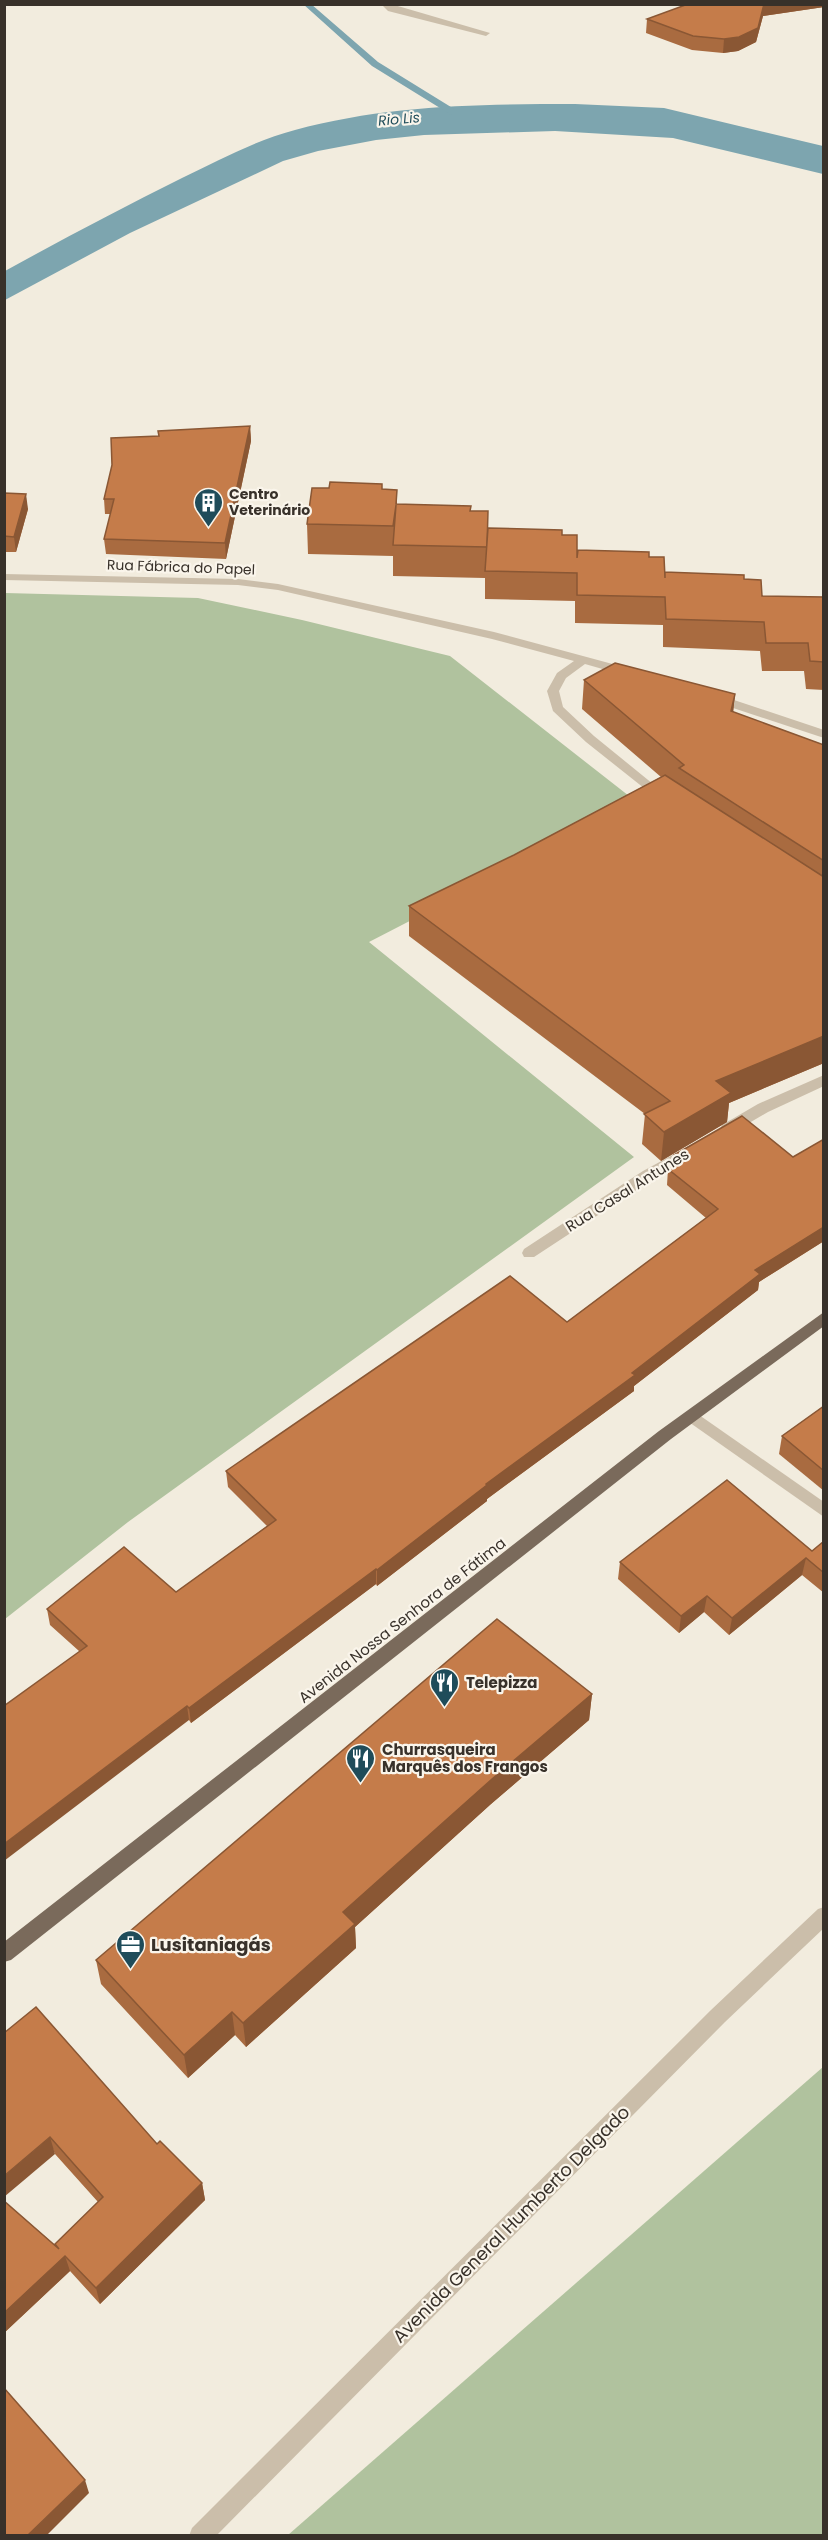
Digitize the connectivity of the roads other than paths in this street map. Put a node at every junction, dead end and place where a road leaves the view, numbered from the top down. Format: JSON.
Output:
{"nodes":[{"id":1,"x":386,"y":4,"type":"edge"},
{"id":2,"x":486,"y":33,"type":"dead end"},
{"id":3,"x":4,"y":577,"type":"edge"},
{"id":4,"x":584,"y":660,"type":"junction"},
{"id":5,"x":636,"y":674,"type":"edge"},
{"id":6,"x":702,"y":693,"type":"edge"},
{"id":7,"x":824,"y":734,"type":"edge"},
{"id":8,"x":677,"y":807,"type":"edge"},
{"id":9,"x":824,"y":1080,"type":"edge"},
{"id":10,"x":528,"y":1254,"type":"dead end"},
{"id":11,"x":824,"y":1318,"type":"edge"},
{"id":12,"x":693,"y":1416,"type":"junction"},
{"id":13,"x":824,"y":1510,"type":"edge"},
{"id":14,"x":824,"y":1915,"type":"edge"},
{"id":15,"x":4,"y":1954,"type":"edge"},
{"id":16,"x":200,"y":2535,"type":"edge"}],
"edges":[{"from":1,"to":2,"type":"street"},
{"from":3,"to":4,"type":"street","name":"Rua Fábrica do Papel"},
{"from":4,"to":5,"type":"street","name":"Rua Fábrica do Papel"},
{"from":4,"to":8,"type":"street"},
{"from":6,"to":7,"type":"street"},
{"from":9,"to":10,"type":"street","name":"Rua Casal Antunes"},
{"from":11,"to":12,"type":"main road","name":"Avenida Nossa Senhora de Fátima"},
{"from":12,"to":13,"type":"street"},
{"from":12,"to":15,"type":"main road","name":"Avenida Nossa Senhora de Fátima"},
{"from":14,"to":16,"type":"street","name":"Avenida General Humberto Delgado"}]}
